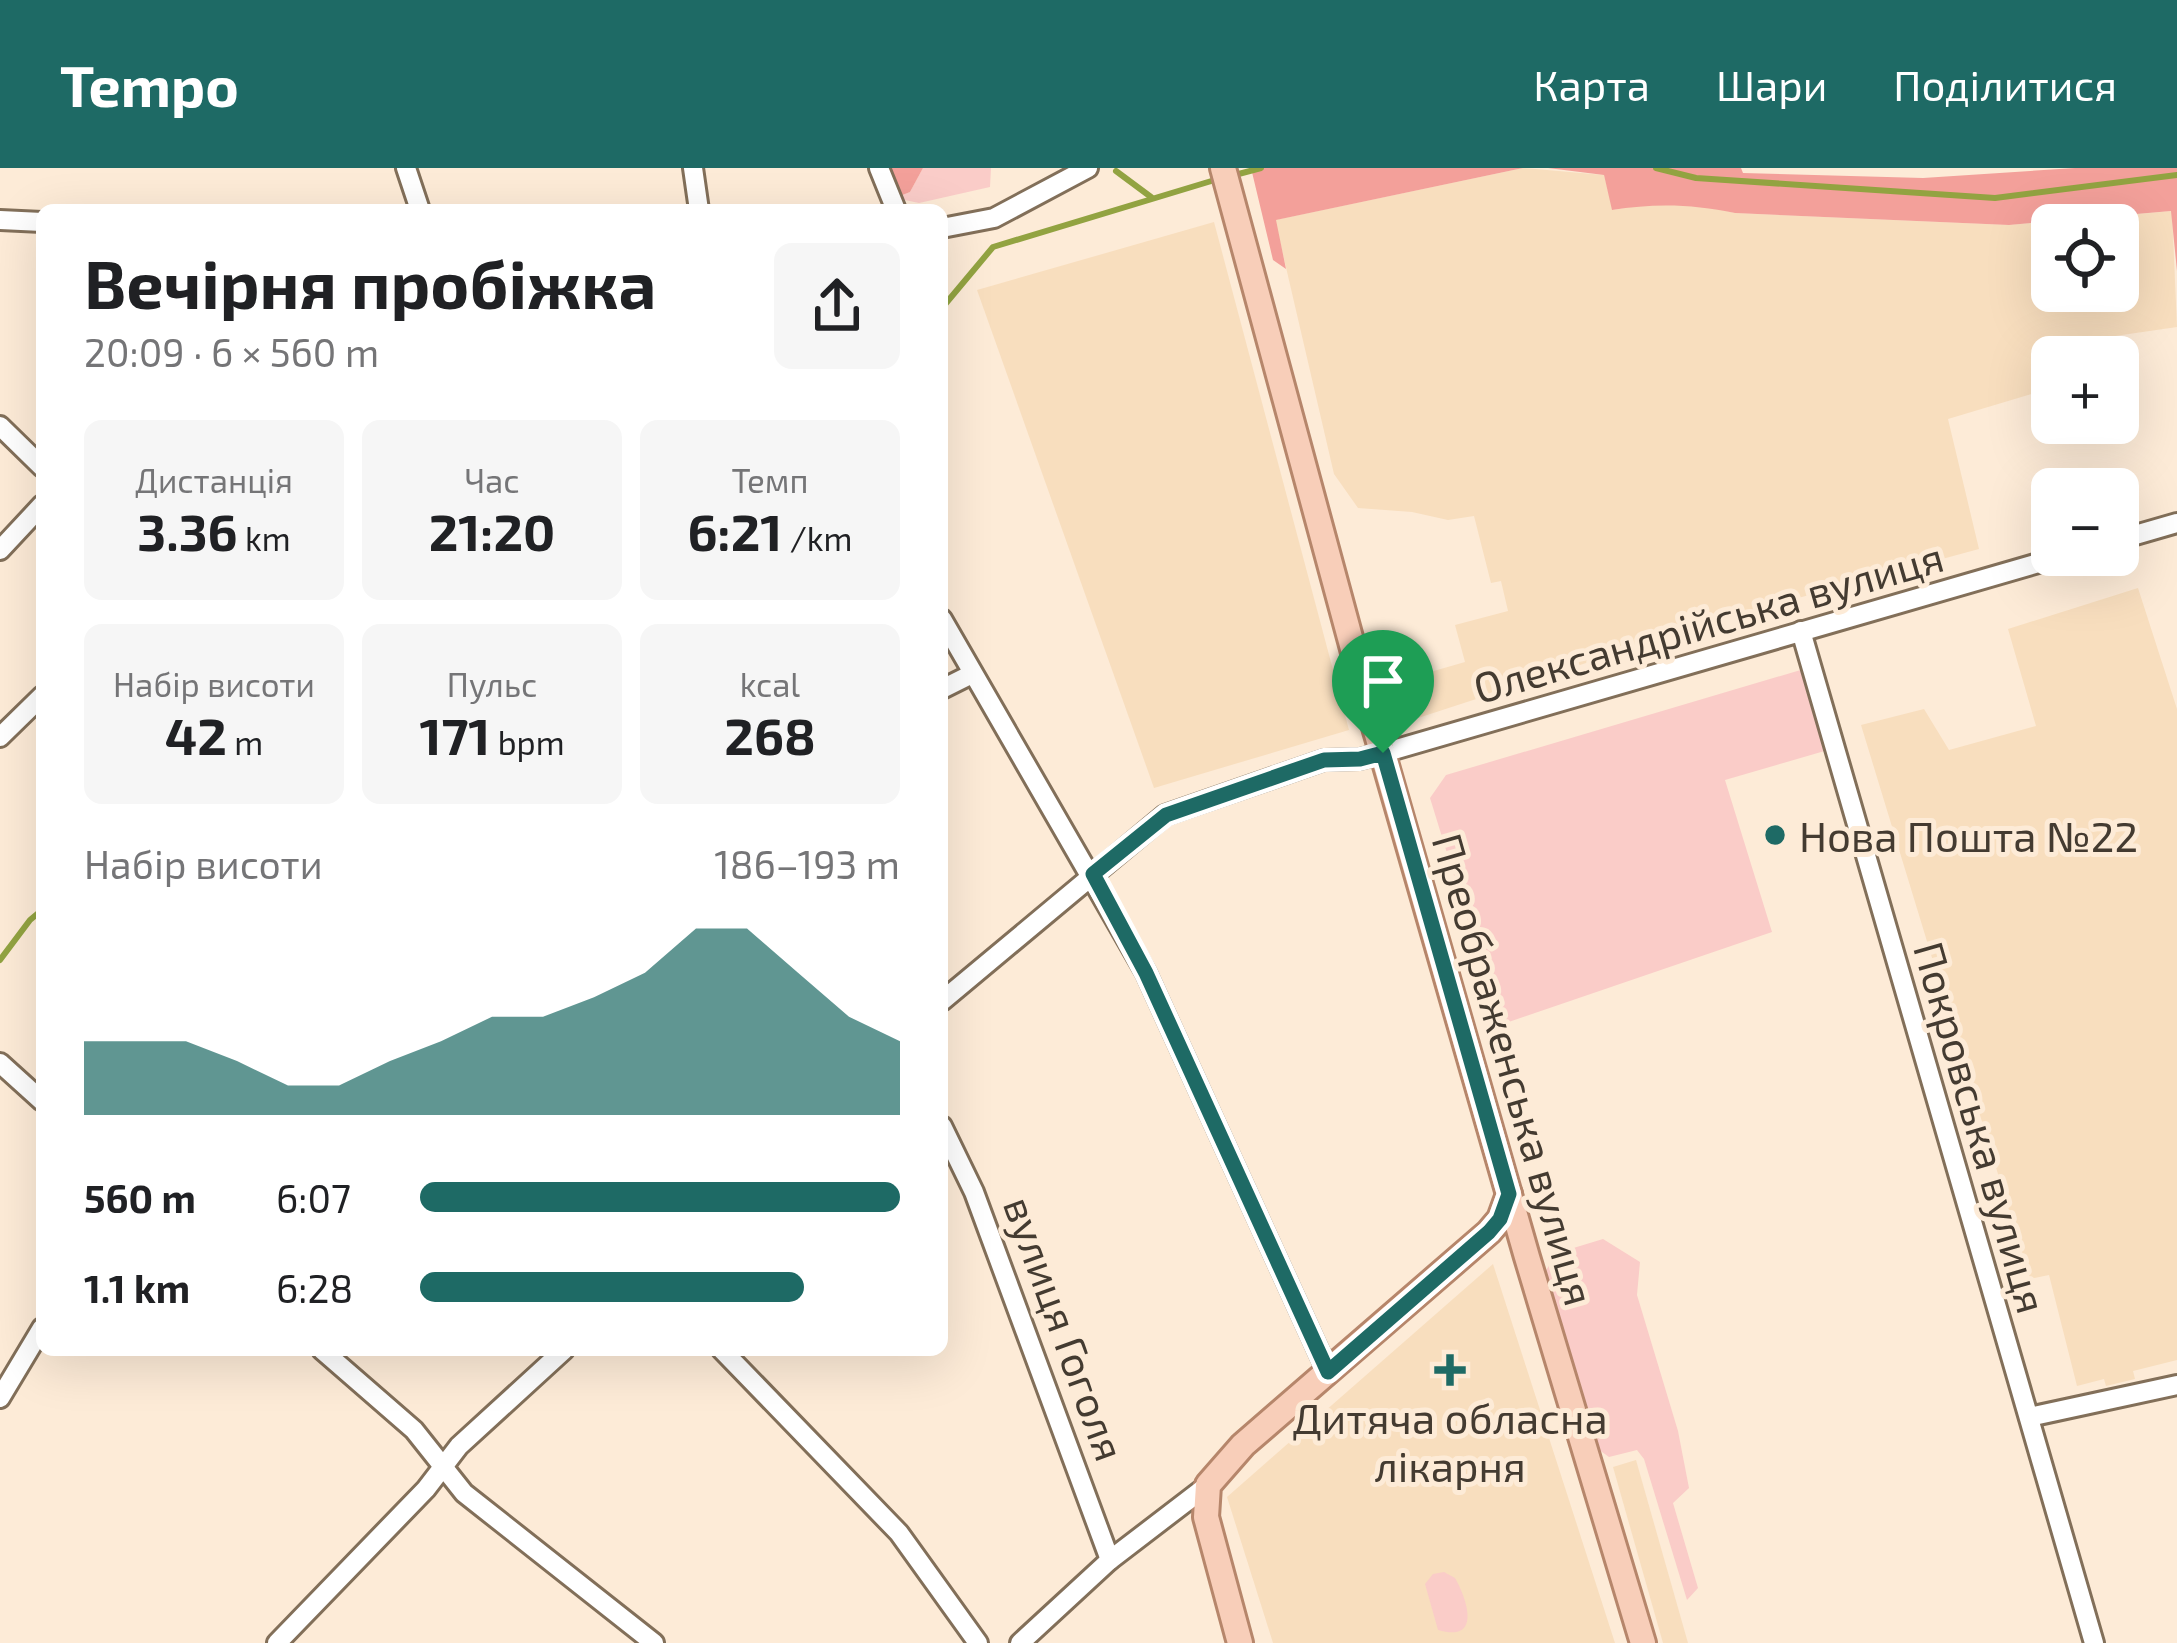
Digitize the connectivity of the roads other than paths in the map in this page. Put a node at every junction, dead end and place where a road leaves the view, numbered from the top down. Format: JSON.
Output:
{"nodes":[{"id":1,"x":406,"y":168,"type":"edge"},
{"id":2,"x":693,"y":168,"type":"edge"},
{"id":3,"x":878,"y":168,"type":"edge"},
{"id":4,"x":1088,"y":168,"type":"edge"},
{"id":5,"x":1222,"y":168,"type":"edge"},
{"id":6,"x":418,"y":204,"type":"edge"},
{"id":7,"x":698,"y":204,"type":"edge"},
{"id":8,"x":893,"y":204,"type":"edge"},
{"id":9,"x":0,"y":220,"type":"edge"},
{"id":10,"x":36,"y":223,"type":"edge"},
{"id":11,"x":948,"y":227,"type":"edge"},
{"id":12,"x":0,"y":426,"type":"edge"},
{"id":13,"x":36,"y":461,"type":"edge"},
{"id":14,"x":36,"y":511,"type":"edge"},
{"id":15,"x":2177,"y":523,"type":"edge"},
{"id":16,"x":2139,"y":534,"type":"edge"},
{"id":17,"x":0,"y":550,"type":"edge"},
{"id":18,"x":2031,"y":565,"type":"edge"},
{"id":19,"x":948,"y":630,"type":"edge"},
{"id":20,"x":1802,"y":631,"type":"junction"},
{"id":21,"x":972,"y":674,"type":"junction"},
{"id":22,"x":948,"y":685,"type":"edge"},
{"id":23,"x":36,"y":703,"type":"edge"},
{"id":24,"x":0,"y":737,"type":"edge"},
{"id":25,"x":1383,"y":753,"type":"junction"},
{"id":26,"x":1093,"y":874,"type":"junction"},
{"id":27,"x":948,"y":996,"type":"edge"},
{"id":28,"x":0,"y":1063,"type":"edge"},
{"id":29,"x":36,"y":1095,"type":"edge"},
{"id":30,"x":948,"y":1138,"type":"edge"},
{"id":31,"x":1509,"y":1194,"type":"junction"},
{"id":32,"x":36,"y":1338,"type":"edge"},
{"id":33,"x":329,"y":1356,"type":"edge"},
{"id":34,"x":557,"y":1356,"type":"edge"},
{"id":35,"x":728,"y":1356,"type":"edge"},
{"id":36,"x":1328,"y":1372,"type":"junction"},
{"id":37,"x":2177,"y":1385,"type":"edge"},
{"id":38,"x":0,"y":1398,"type":"edge"},
{"id":39,"x":2029,"y":1417,"type":"junction"},
{"id":40,"x":443,"y":1467,"type":"junction"},
{"id":41,"x":1208,"y":1485,"type":"junction"},
{"id":42,"x":1110,"y":1560,"type":"junction"},
{"id":43,"x":277,"y":1643,"type":"edge"},
{"id":44,"x":654,"y":1643,"type":"edge"},
{"id":45,"x":978,"y":1643,"type":"edge"},
{"id":46,"x":1020,"y":1643,"type":"edge"},
{"id":47,"x":1240,"y":1643,"type":"edge"},
{"id":48,"x":1642,"y":1643,"type":"edge"},
{"id":49,"x":2094,"y":1643,"type":"edge"}],
"edges":[{"from":1,"to":6,"type":"street"},
{"from":2,"to":7,"type":"street"},
{"from":3,"to":8,"type":"street"},
{"from":4,"to":11,"type":"street"},
{"from":5,"to":25,"type":"main road","name":"Преображенська вулиця"},
{"from":9,"to":10,"type":"street"},
{"from":12,"to":13,"type":"street"},
{"from":14,"to":17,"type":"street"},
{"from":15,"to":16,"type":"street"},
{"from":18,"to":20,"type":"street","name":"Олександрійська вулиця"},
{"from":19,"to":21,"type":"street"},
{"from":20,"to":25,"type":"street","name":"Олександрійська вулиця"},
{"from":20,"to":39,"type":"street","name":"Покровська вулиця"},
{"from":21,"to":22,"type":"street"},
{"from":21,"to":26,"type":"street"},
{"from":23,"to":24,"type":"street"},
{"from":25,"to":26,"type":"street","name":"Олександрійська вулиця"},
{"from":25,"to":31,"type":"main road","name":"Преображенська вулиця"},
{"from":26,"to":27,"type":"street","name":"Олександрійська вулиця"},
{"from":26,"to":36,"type":"street"},
{"from":28,"to":29,"type":"street"},
{"from":30,"to":42,"type":"street","name":"вулиця Гоголя"},
{"from":31,"to":36,"type":"main road"},
{"from":31,"to":48,"type":"main road","name":"Преображенська вулиця"},
{"from":32,"to":38,"type":"street"},
{"from":33,"to":40,"type":"street"},
{"from":34,"to":40,"type":"street"},
{"from":35,"to":45,"type":"street"},
{"from":36,"to":41,"type":"main road"},
{"from":37,"to":39,"type":"street"},
{"from":39,"to":49,"type":"street","name":"Покровська вулиця"},
{"from":40,"to":43,"type":"street"},
{"from":40,"to":44,"type":"street"},
{"from":41,"to":42,"type":"street"},
{"from":41,"to":47,"type":"main road"},
{"from":42,"to":46,"type":"street"}]}
